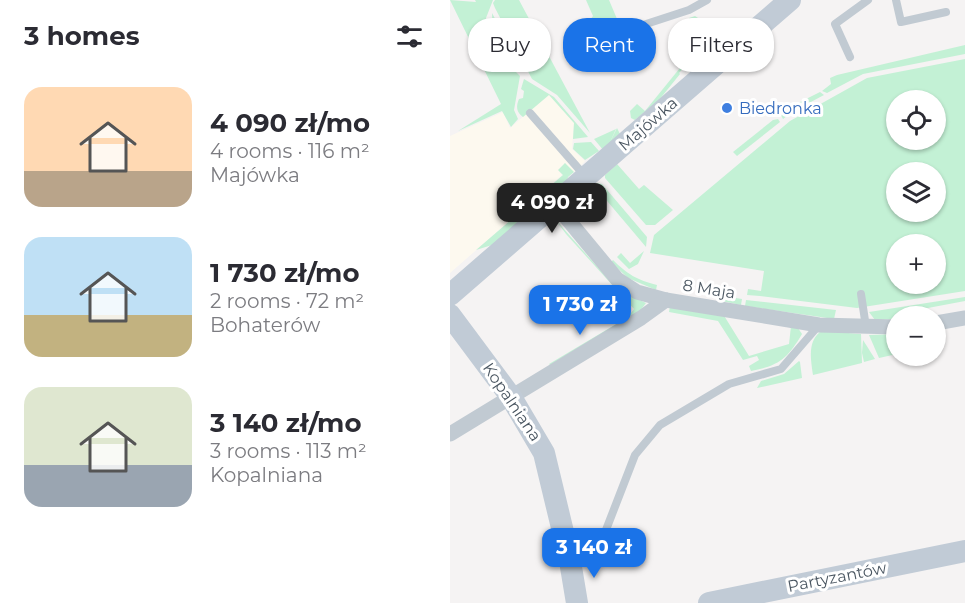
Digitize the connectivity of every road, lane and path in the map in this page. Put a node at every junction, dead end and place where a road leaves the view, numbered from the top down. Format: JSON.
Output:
{"nodes":[{"id":1,"x":707,"y":0,"type":"edge"},
{"id":2,"x":790,"y":0,"type":"edge"},
{"id":3,"x":868,"y":0,"type":"edge"},
{"id":4,"x":896,"y":0,"type":"edge"},
{"id":5,"x":946,"y":12,"type":"dead end"},
{"id":6,"x":656,"y":21,"type":"edge"},
{"id":7,"x":850,"y":57,"type":"dead end"},
{"id":8,"x":530,"y":113,"type":"dead end"},
{"id":9,"x":586,"y":177,"type":"junction"},
{"id":10,"x":555,"y":204,"type":"junction"},
{"id":11,"x":861,"y":294,"type":"dead end"},
{"id":12,"x":450,"y":295,"type":"edge"},
{"id":13,"x":666,"y":300,"type":"junction"},
{"id":14,"x":450,"y":315,"type":"edge"},
{"id":15,"x":965,"y":318,"type":"edge"},
{"id":16,"x":946,"y":321,"type":"edge"},
{"id":17,"x":819,"y":325,"type":"junction"},
{"id":18,"x":866,"y":327,"type":"junction"},
{"id":19,"x":886,"y":327,"type":"edge"},
{"id":20,"x":511,"y":397,"type":"junction"},
{"id":21,"x":450,"y":434,"type":"edge"},
{"id":22,"x":965,"y":551,"type":"edge"},
{"id":23,"x":570,"y":561,"type":"junction"},
{"id":24,"x":577,"y":603,"type":"edge"},
{"id":25,"x":709,"y":603,"type":"edge"}],
"edges":[{"from":1,"to":6,"type":"lane"},
{"from":2,"to":9,"type":"street","name":"Majówka"},
{"from":3,"to":7,"type":"lane"},
{"from":4,"to":5,"type":"lane"},
{"from":8,"to":9,"type":"lane"},
{"from":9,"to":10,"type":"street","name":"Majówka"},
{"from":10,"to":12,"type":"street","name":"Majówka"},
{"from":10,"to":13,"type":"street","name":"8 Maja"},
{"from":11,"to":18,"type":"lane"},
{"from":13,"to":17,"type":"street","name":"8 Maja"},
{"from":13,"to":20,"type":"street"},
{"from":14,"to":20,"type":"street","name":"Kopalniana"},
{"from":15,"to":16,"type":"street"},
{"from":17,"to":18,"type":"street","name":"8 Maja"},
{"from":17,"to":23,"type":"lane"},
{"from":18,"to":19,"type":"street","name":"8 Maja"},
{"from":20,"to":21,"type":"street"},
{"from":20,"to":23,"type":"street","name":"Kopalniana"},
{"from":22,"to":25,"type":"street","name":"Partyzantów"},
{"from":23,"to":24,"type":"street","name":"Kopalniana"}]}
